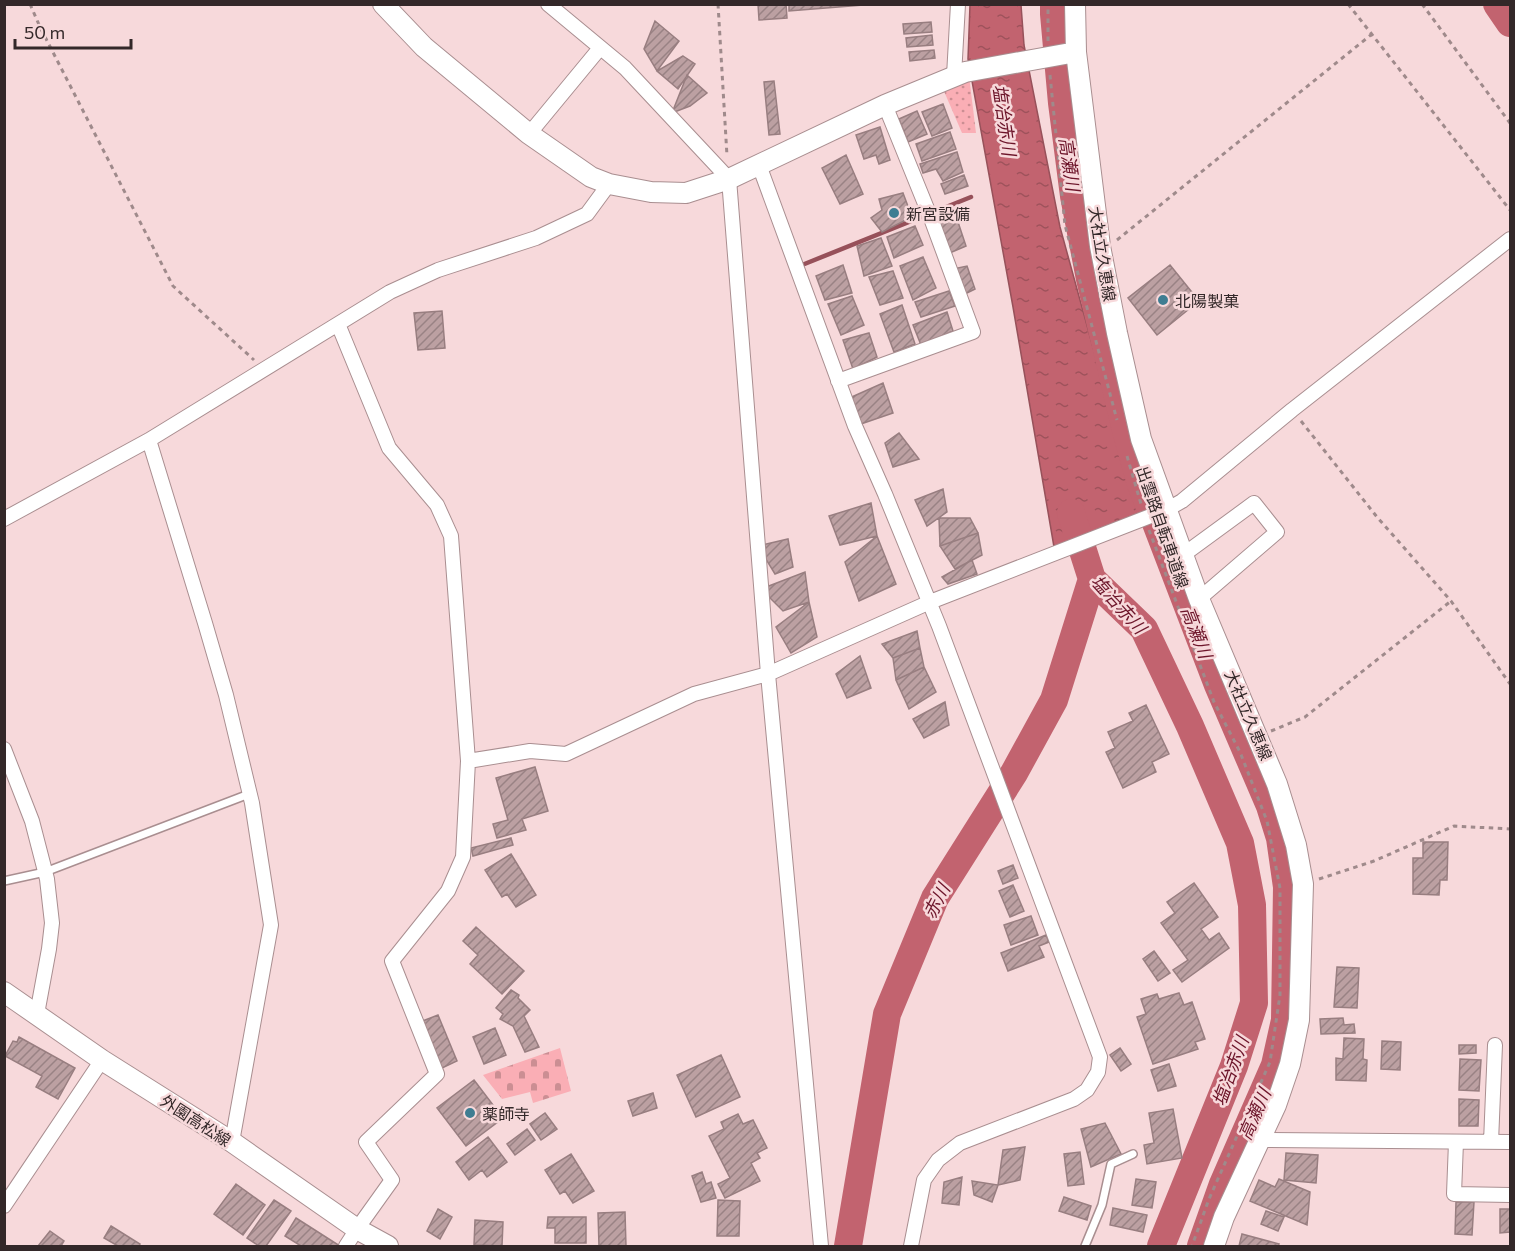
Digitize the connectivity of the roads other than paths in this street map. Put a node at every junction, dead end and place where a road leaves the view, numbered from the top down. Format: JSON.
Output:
{"nodes":[{"id":1,"x":383,"y":4,"type":"edge"},
{"id":2,"x":548,"y":4,"type":"edge"},
{"id":3,"x":958,"y":4,"type":"edge"},
{"id":4,"x":1075,"y":4,"type":"edge"},
{"id":5,"x":600,"y":48,"type":"junction"},
{"id":6,"x":1076,"y":52,"type":"junction"},
{"id":7,"x":959,"y":74,"type":"junction"},
{"id":8,"x":885,"y":105,"type":"junction"},
{"id":9,"x":529,"y":134,"type":"junction"},
{"id":10,"x":759,"y":165,"type":"junction"},
{"id":11,"x":729,"y":179,"type":"junction"},
{"id":12,"x":609,"y":184,"type":"junction"},
{"id":13,"x":1510,"y":239,"type":"edge"},
{"id":14,"x":338,"y":324,"type":"junction"},
{"id":15,"x":838,"y":381,"type":"junction"},
{"id":16,"x":149,"y":440,"type":"junction"},
{"id":17,"x":1166,"y":510,"type":"junction"},
{"id":18,"x":4,"y":519,"type":"edge"},
{"id":19,"x":1183,"y":555,"type":"junction"},
{"id":20,"x":1199,"y":599,"type":"junction"},
{"id":21,"x":930,"y":602,"type":"junction"},
{"id":22,"x":768,"y":674,"type":"junction"},
{"id":23,"x":4,"y":749,"type":"edge"},
{"id":24,"x":468,"y":761,"type":"junction"},
{"id":25,"x":249,"y":794,"type":"junction"},
{"id":26,"x":45,"y":872,"type":"junction"},
{"id":27,"x":4,"y":881,"type":"edge"},
{"id":28,"x":4,"y":992,"type":"edge"},
{"id":29,"x":36,"y":1014,"type":"junction"},
{"id":30,"x":1495,"y":1045,"type":"dead end"},
{"id":31,"x":102,"y":1060,"type":"junction"},
{"id":32,"x":1260,"y":1140,"type":"junction"},
{"id":33,"x":232,"y":1142,"type":"junction"},
{"id":34,"x":1456,"y":1142,"type":"junction"},
{"id":35,"x":1491,"y":1142,"type":"junction"},
{"id":36,"x":1510,"y":1142,"type":"edge"},
{"id":37,"x":1133,"y":1154,"type":"dead end"},
{"id":38,"x":1510,"y":1196,"type":"edge"},
{"id":39,"x":4,"y":1206,"type":"edge"},
{"id":40,"x":357,"y":1229,"type":"junction"},
{"id":41,"x":346,"y":1246,"type":"edge"},
{"id":42,"x":387,"y":1246,"type":"edge"},
{"id":43,"x":821,"y":1246,"type":"edge"},
{"id":44,"x":911,"y":1246,"type":"edge"},
{"id":45,"x":1085,"y":1246,"type":"edge"},
{"id":46,"x":1214,"y":1246,"type":"edge"}],
"edges":[{"from":1,"to":9,"type":"main road"},
{"from":2,"to":5,"type":"street"},
{"from":3,"to":7,"type":"street"},
{"from":4,"to":6,"type":"main road","name":"大社立久恵線"},
{"from":5,"to":9,"type":"street"},
{"from":5,"to":11,"type":"street"},
{"from":6,"to":7,"type":"main road"},
{"from":6,"to":17,"type":"main road","name":"大社立久恵線"},
{"from":7,"to":8,"type":"main road"},
{"from":8,"to":10,"type":"main road"},
{"from":8,"to":15,"type":"street"},
{"from":9,"to":12,"type":"main road"},
{"from":10,"to":11,"type":"main road"},
{"from":10,"to":15,"type":"street"},
{"from":11,"to":12,"type":"main road"},
{"from":11,"to":22,"type":"street"},
{"from":12,"to":14,"type":"street"},
{"from":13,"to":17,"type":"street"},
{"from":14,"to":16,"type":"street"},
{"from":14,"to":24,"type":"street"},
{"from":15,"to":21,"type":"street"},
{"from":16,"to":18,"type":"street"},
{"from":16,"to":25,"type":"street"},
{"from":17,"to":19,"type":"main road","name":"大社立久恵線"},
{"from":17,"to":21,"type":"street"},
{"from":19,"to":20,"type":"main road","name":"大社立久恵線"},
{"from":19,"to":20,"type":"street"},
{"from":20,"to":32,"type":"main road","name":"大社立久恵線"},
{"from":21,"to":22,"type":"street"},
{"from":21,"to":44,"type":"street"},
{"from":22,"to":24,"type":"street"},
{"from":22,"to":43,"type":"street"},
{"from":23,"to":26,"type":"street"},
{"from":24,"to":40,"type":"street"},
{"from":25,"to":26,"type":"lane"},
{"from":25,"to":33,"type":"street"},
{"from":26,"to":27,"type":"lane"},
{"from":26,"to":29,"type":"street"},
{"from":28,"to":29,"type":"main road","name":"外園高松線"},
{"from":29,"to":31,"type":"main road","name":"外園高松線"},
{"from":30,"to":35,"type":"street"},
{"from":31,"to":33,"type":"main road","name":"外園高松線"},
{"from":31,"to":39,"type":"street"},
{"from":32,"to":34,"type":"street"},
{"from":32,"to":46,"type":"main road","name":"大社立久恵線"},
{"from":33,"to":40,"type":"main road","name":"外園高松線"},
{"from":34,"to":35,"type":"street"},
{"from":34,"to":38,"type":"street"},
{"from":35,"to":36,"type":"street"},
{"from":37,"to":45,"type":"lane"},
{"from":40,"to":41,"type":"street"},
{"from":40,"to":42,"type":"main road","name":"外園高松線"}]}
